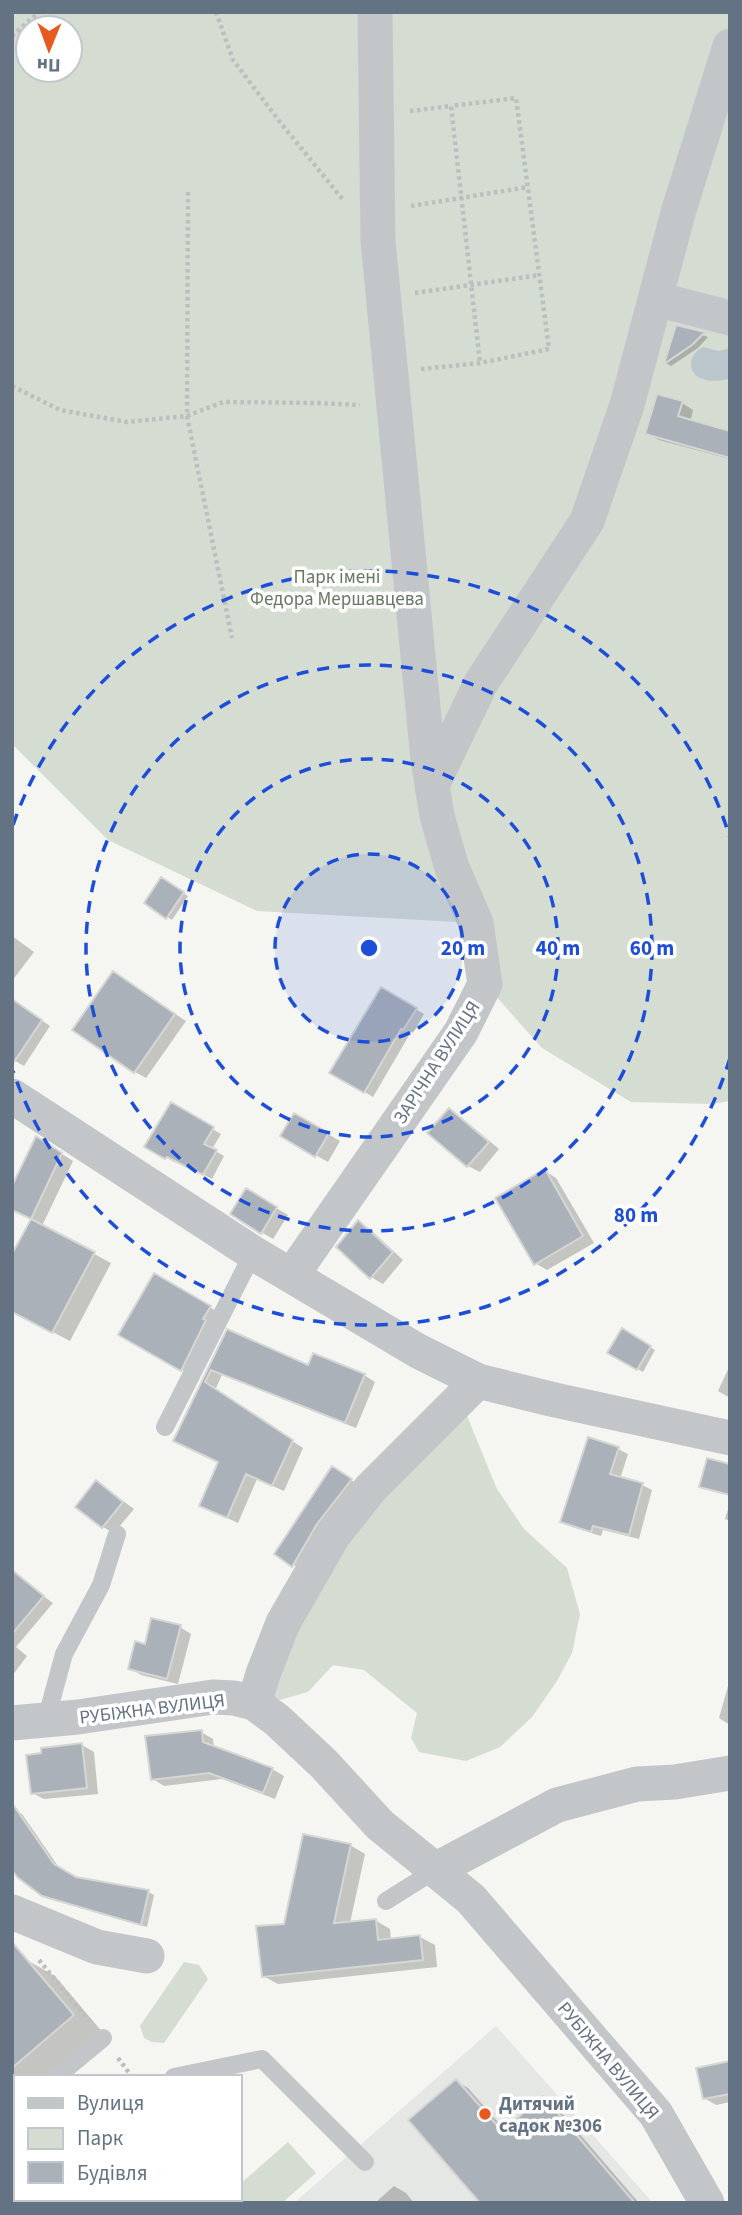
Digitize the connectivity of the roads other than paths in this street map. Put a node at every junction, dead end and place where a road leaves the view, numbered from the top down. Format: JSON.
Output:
{"nodes":[{"id":1,"x":375,"y":12,"type":"edge"},
{"id":2,"x":730,"y":46,"type":"edge"},
{"id":3,"x":656,"y":299,"type":"junction"},
{"id":4,"x":730,"y":318,"type":"edge"},
{"id":5,"x":432,"y":785,"type":"junction"},
{"id":6,"x":12,"y":1096,"type":"edge"},
{"id":7,"x":253,"y":1253,"type":"junction"},
{"id":8,"x":292,"y":1275,"type":"junction"},
{"id":9,"x":478,"y":1381,"type":"junction"},
{"id":10,"x":165,"y":1427,"type":"dead end"},
{"id":11,"x":730,"y":1438,"type":"edge"},
{"id":12,"x":117,"y":1534,"type":"dead end"},
{"id":13,"x":254,"y":1703,"type":"junction"},
{"id":14,"x":29,"y":1721,"type":"edge"},
{"id":15,"x":730,"y":1773,"type":"edge"},
{"id":16,"x":437,"y":1869,"type":"junction"},
{"id":17,"x":386,"y":1901,"type":"dead end"},
{"id":18,"x":12,"y":1912,"type":"edge"},
{"id":19,"x":147,"y":1956,"type":"dead end"},
{"id":20,"x":103,"y":2038,"type":"road end"},
{"id":21,"x":58,"y":2075,"type":"edge"},
{"id":22,"x":184,"y":2075,"type":"edge"},
{"id":23,"x":365,"y":2162,"type":"dead end"},
{"id":24,"x":707,"y":2203,"type":"edge"}],
"edges":[{"from":1,"to":5,"type":"street","name":"ЗАРІЧНА ВУЛИЦЯ"},
{"from":2,"to":3,"type":"street"},
{"from":3,"to":4,"type":"street"},
{"from":3,"to":5,"type":"street"},
{"from":5,"to":8,"type":"street","name":"ЗАРІЧНА ВУЛИЦЯ"},
{"from":6,"to":7,"type":"street"},
{"from":7,"to":8,"type":"street"},
{"from":7,"to":10,"type":"lane"},
{"from":8,"to":9,"type":"street"},
{"from":9,"to":11,"type":"street"},
{"from":9,"to":13,"type":"street"},
{"from":12,"to":14,"type":"lane"},
{"from":13,"to":14,"type":"street","name":"РУБІЖНА ВУЛИЦЯ"},
{"from":13,"to":16,"type":"street","name":"РУБІЖНА ВУЛИЦЯ"},
{"from":15,"to":16,"type":"street"},
{"from":16,"to":17,"type":"lane"},
{"from":16,"to":24,"type":"street","name":"РУБІЖНА ВУЛИЦЯ"},
{"from":18,"to":19,"type":"street"},
{"from":20,"to":21,"type":"lane"},
{"from":22,"to":23,"type":"lane"}]}
